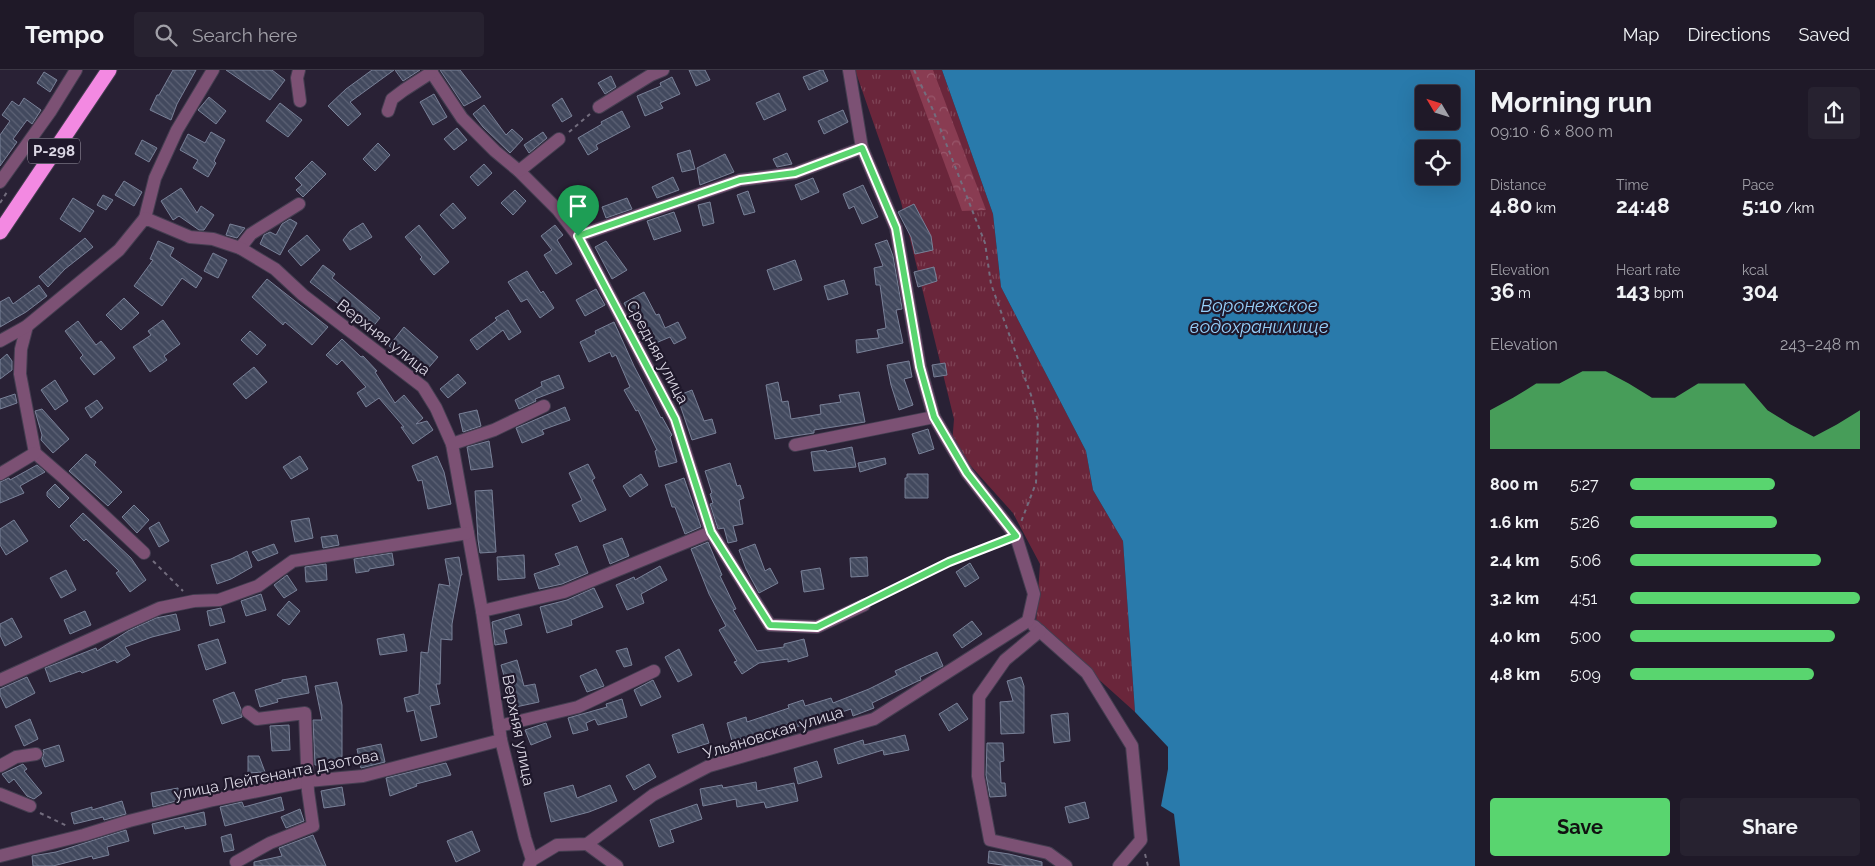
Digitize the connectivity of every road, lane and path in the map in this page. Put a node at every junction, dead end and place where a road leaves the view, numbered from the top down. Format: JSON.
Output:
{"nodes":[{"id":1,"x":76,"y":70,"type":"edge"},
{"id":2,"x":109,"y":70,"type":"edge"},
{"id":3,"x":213,"y":70,"type":"edge"},
{"id":4,"x":299,"y":70,"type":"edge"},
{"id":5,"x":663,"y":70,"type":"edge"},
{"id":6,"x":849,"y":70,"type":"edge"},
{"id":7,"x":914,"y":70,"type":"edge"},
{"id":8,"x":431,"y":71,"type":"edge"},
{"id":9,"x":300,"y":101,"type":"dead end"},
{"id":10,"x":599,"y":107,"type":"joint"},
{"id":11,"x":388,"y":111,"type":"dead end"},
{"id":12,"x":559,"y":139,"type":"joint"},
{"id":13,"x":862,"y":148,"type":"junction"},
{"id":14,"x":520,"y":171,"type":"junction"},
{"id":15,"x":0,"y":182,"type":"edge"},
{"id":16,"x":299,"y":204,"type":"dead end"},
{"id":17,"x":145,"y":218,"type":"junction"},
{"id":18,"x":0,"y":232,"type":"edge"},
{"id":19,"x":578,"y":236,"type":"junction"},
{"id":20,"x":240,"y":248,"type":"junction"},
{"id":21,"x":27,"y":326,"type":"junction"},
{"id":22,"x":0,"y":341,"type":"edge"},
{"id":23,"x":544,"y":406,"type":"dead end"},
{"id":24,"x":934,"y":417,"type":"junction"},
{"id":25,"x":452,"y":444,"type":"junction"},
{"id":26,"x":795,"y":445,"type":"dead end"},
{"id":27,"x":35,"y":453,"type":"junction"},
{"id":28,"x":0,"y":474,"type":"edge"},
{"id":29,"x":711,"y":532,"type":"junction"},
{"id":30,"x":468,"y":533,"type":"junction"},
{"id":31,"x":1016,"y":536,"type":"junction"},
{"id":32,"x":144,"y":553,"type":"joint"},
{"id":33,"x":194,"y":601,"type":"junction"},
{"id":34,"x":864,"y":604,"type":"joint"},
{"id":35,"x":482,"y":612,"type":"junction"},
{"id":36,"x":1028,"y":621,"type":"junction"},
{"id":37,"x":1040,"y":631,"type":"junction"},
{"id":38,"x":654,"y":671,"type":"dead end"},
{"id":39,"x":0,"y":680,"type":"edge"},
{"id":40,"x":248,"y":712,"type":"dead end"},
{"id":41,"x":499,"y":726,"type":"junction"},
{"id":42,"x":501,"y":740,"type":"junction"},
{"id":43,"x":36,"y":754,"type":"dead end"},
{"id":44,"x":0,"y":766,"type":"edge"},
{"id":45,"x":308,"y":781,"type":"junction"},
{"id":46,"x":0,"y":794,"type":"edge"},
{"id":47,"x":30,"y":806,"type":"joint"},
{"id":48,"x":84,"y":835,"type":"junction"},
{"id":49,"x":587,"y":844,"type":"junction"},
{"id":50,"x":0,"y":856,"type":"edge"},
{"id":51,"x":236,"y":862,"type":"dead end"},
{"id":52,"x":530,"y":863,"type":"edge"},
{"id":53,"x":617,"y":866,"type":"edge"},
{"id":54,"x":1066,"y":866,"type":"edge"},
{"id":55,"x":1119,"y":866,"type":"edge"}],
"edges":[{"from":1,"to":15,"type":"street"},
{"from":2,"to":18,"type":"highway","number":"Р-298"},
{"from":3,"to":17,"type":"street"},
{"from":4,"to":9,"type":"street"},
{"from":5,"to":10,"type":"street"},
{"from":6,"to":13,"type":"street"},
{"from":7,"to":31,"type":"path"},
{"from":8,"to":11,"type":"street"},
{"from":8,"to":14,"type":"street","name":"Средняя улица"},
{"from":10,"to":12,"type":"path"},
{"from":12,"to":14,"type":"street"},
{"from":13,"to":19,"type":"street"},
{"from":13,"to":24,"type":"street"},
{"from":14,"to":19,"type":"street","name":"Средняя улица"},
{"from":16,"to":20,"type":"street"},
{"from":17,"to":20,"type":"street","name":"Верхняя улица"},
{"from":17,"to":21,"type":"street"},
{"from":19,"to":29,"type":"street","name":"Средняя улица"},
{"from":20,"to":25,"type":"street","name":"Верхняя улица"},
{"from":21,"to":22,"type":"street"},
{"from":21,"to":27,"type":"street"},
{"from":23,"to":25,"type":"street"},
{"from":24,"to":26,"type":"street"},
{"from":24,"to":31,"type":"street"},
{"from":25,"to":30,"type":"street","name":"Верхняя улица"},
{"from":27,"to":28,"type":"street"},
{"from":27,"to":32,"type":"street"},
{"from":29,"to":34,"type":"street","name":"Средняя улица"},
{"from":29,"to":35,"type":"street"},
{"from":30,"to":33,"type":"street"},
{"from":30,"to":35,"type":"street","name":"Верхняя улица"},
{"from":31,"to":34,"type":"path"},
{"from":31,"to":36,"type":"street"},
{"from":32,"to":33,"type":"path"},
{"from":33,"to":39,"type":"street"},
{"from":35,"to":41,"type":"street","name":"Верхняя улица"},
{"from":36,"to":37,"type":"street"},
{"from":36,"to":49,"type":"street","name":"Ульяновская улица"},
{"from":37,"to":54,"type":"street"},
{"from":37,"to":55,"type":"street"},
{"from":38,"to":41,"type":"street"},
{"from":40,"to":45,"type":"street"},
{"from":41,"to":42,"type":"street","name":"Верхняя улица"},
{"from":42,"to":45,"type":"street","name":"улица Лейтенанта Дзотова"},
{"from":42,"to":52,"type":"street","name":"Верхняя улица"},
{"from":43,"to":44,"type":"street"},
{"from":45,"to":48,"type":"street","name":"улица Лейтенанта Дзотова"},
{"from":45,"to":51,"type":"street"},
{"from":46,"to":47,"type":"street"},
{"from":47,"to":48,"type":"path"},
{"from":48,"to":50,"type":"street","name":"улица Лейтенанта Дзотова"},
{"from":49,"to":52,"type":"street"},
{"from":49,"to":53,"type":"street"}]}
